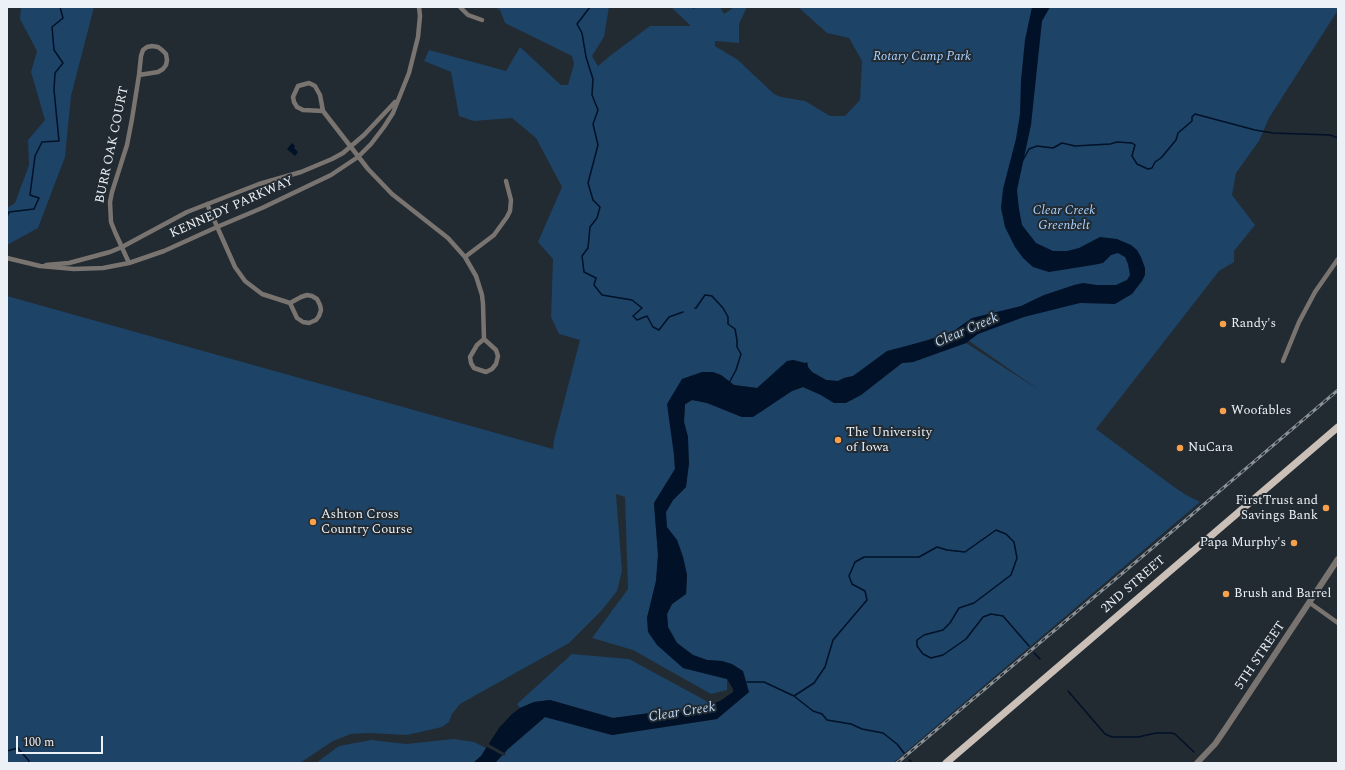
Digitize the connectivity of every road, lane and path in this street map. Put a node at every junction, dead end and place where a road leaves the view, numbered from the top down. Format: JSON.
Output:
{"nodes":[{"id":1,"x":419,"y":7,"type":"edge"},
{"id":2,"x":460,"y":7,"type":"edge"},
{"id":3,"x":482,"y":20,"type":"dead end"},
{"id":4,"x":138,"y":75,"type":"junction"},
{"id":5,"x":398,"y":100,"type":"junction"},
{"id":6,"x":323,"y":111,"type":"junction"},
{"id":7,"x":350,"y":148,"type":"junction"},
{"id":8,"x":358,"y":156,"type":"junction"},
{"id":9,"x":506,"y":181,"type":"dead end"},
{"id":10,"x":207,"y":204,"type":"junction"},
{"id":11,"x":217,"y":227,"type":"junction"},
{"id":12,"x":122,"y":247,"type":"junction"},
{"id":13,"x":465,"y":257,"type":"junction"},
{"id":14,"x":7,"y":258,"type":"edge"},
{"id":15,"x":1338,"y":259,"type":"edge"},
{"id":16,"x":129,"y":263,"type":"junction"},
{"id":17,"x":40,"y":266,"type":"junction"},
{"id":18,"x":290,"y":303,"type":"junction"},
{"id":19,"x":484,"y":339,"type":"junction"},
{"id":20,"x":1283,"y":360,"type":"dead end"},
{"id":21,"x":1338,"y":427,"type":"edge"},
{"id":22,"x":1338,"y":559,"type":"edge"},
{"id":23,"x":1310,"y":603,"type":"junction"},
{"id":24,"x":1338,"y":623,"type":"edge"},
{"id":25,"x":946,"y":763,"type":"edge"},
{"id":26,"x":1197,"y":763,"type":"edge"}],
"edges":[{"from":1,"to":5,"type":"street","name":"KENNEDY PARKWAY"},
{"from":2,"to":3,"type":"street"},
{"from":4,"to":4,"type":"street","name":"BURR OAK COURT"},
{"from":4,"to":12,"type":"street","name":"BURR OAK COURT"},
{"from":5,"to":7,"type":"street","name":"KENNEDY PARKWAY"},
{"from":5,"to":8,"type":"street","name":"KENNEDY PARKWAY"},
{"from":6,"to":6,"type":"street"},
{"from":6,"to":7,"type":"street"},
{"from":7,"to":8,"type":"street"},
{"from":7,"to":10,"type":"street","name":"KENNEDY PARKWAY"},
{"from":8,"to":11,"type":"street","name":"KENNEDY PARKWAY"},
{"from":8,"to":13,"type":"street"},
{"from":9,"to":13,"type":"street"},
{"from":10,"to":11,"type":"street"},
{"from":10,"to":12,"type":"street","name":"KENNEDY PARKWAY"},
{"from":11,"to":16,"type":"street","name":"KENNEDY PARKWAY"},
{"from":11,"to":18,"type":"street"},
{"from":12,"to":16,"type":"street","name":"BURR OAK COURT"},
{"from":12,"to":17,"type":"street","name":"KENNEDY PARKWAY"},
{"from":13,"to":19,"type":"street"},
{"from":14,"to":17,"type":"street","name":"KENNEDY PARKWAY"},
{"from":15,"to":20,"type":"street"},
{"from":16,"to":17,"type":"street","name":"KENNEDY PARKWAY"},
{"from":18,"to":18,"type":"street"},
{"from":19,"to":19,"type":"street"},
{"from":21,"to":25,"type":"main road","name":"2ND STREET"},
{"from":22,"to":23,"type":"street","name":"5TH STREET"},
{"from":23,"to":24,"type":"street"},
{"from":23,"to":26,"type":"street","name":"5TH STREET"}]}
